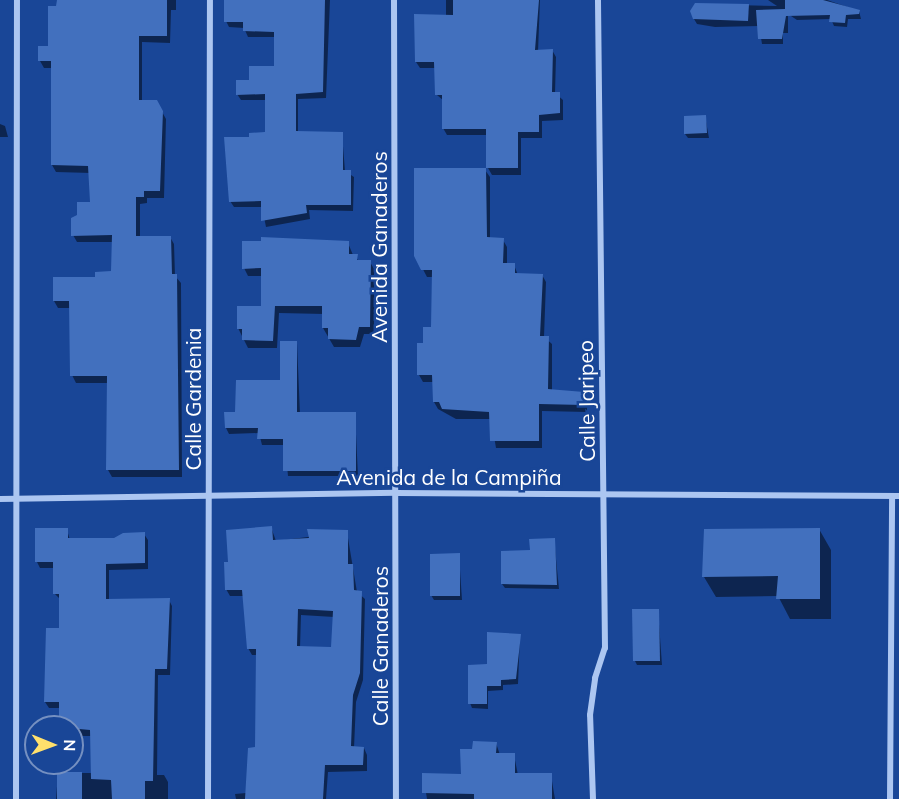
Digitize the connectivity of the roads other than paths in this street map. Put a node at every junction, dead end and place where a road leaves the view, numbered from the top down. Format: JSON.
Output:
{"nodes":[{"id":1,"x":17,"y":0,"type":"edge"},
{"id":2,"x":210,"y":0,"type":"edge"},
{"id":3,"x":394,"y":0,"type":"edge"},
{"id":4,"x":598,"y":0,"type":"edge"},
{"id":5,"x":396,"y":493,"type":"junction"},
{"id":6,"x":604,"y":493,"type":"junction"},
{"id":7,"x":209,"y":496,"type":"junction"},
{"id":8,"x":895,"y":496,"type":"edge"},
{"id":9,"x":0,"y":499,"type":"edge"},
{"id":10,"x":14,"y":499,"type":"junction"},
{"id":11,"x":891,"y":544,"type":"junction"},
{"id":12,"x":899,"y":544,"type":"edge"},
{"id":13,"x":16,"y":799,"type":"edge"},
{"id":14,"x":208,"y":799,"type":"edge"},
{"id":15,"x":396,"y":799,"type":"edge"},
{"id":16,"x":593,"y":799,"type":"edge"},
{"id":17,"x":890,"y":799,"type":"edge"}],
"edges":[{"from":1,"to":10,"type":"street"},
{"from":2,"to":7,"type":"street","name":"Calle Gardenia"},
{"from":3,"to":5,"type":"street","name":"Avenida Ganaderos"},
{"from":4,"to":6,"type":"street","name":"Calle Jaripeo"},
{"from":5,"to":6,"type":"street","name":"Avenida de la Campiña"},
{"from":5,"to":7,"type":"street","name":"Avenida de la Campiña"},
{"from":5,"to":15,"type":"street","name":"Calle Ganaderos"},
{"from":6,"to":8,"type":"street","name":"Avenida de la Campiña"},
{"from":6,"to":16,"type":"street","name":"Calle Jaripeo"},
{"from":7,"to":10,"type":"street","name":"Avenida de la Campiña"},
{"from":7,"to":14,"type":"street","name":"Calle Gardenia"},
{"from":8,"to":11,"type":"street"},
{"from":9,"to":10,"type":"street","name":"Avenida de la Campiña"},
{"from":10,"to":13,"type":"street"},
{"from":11,"to":12,"type":"street"},
{"from":11,"to":17,"type":"street"}]}
